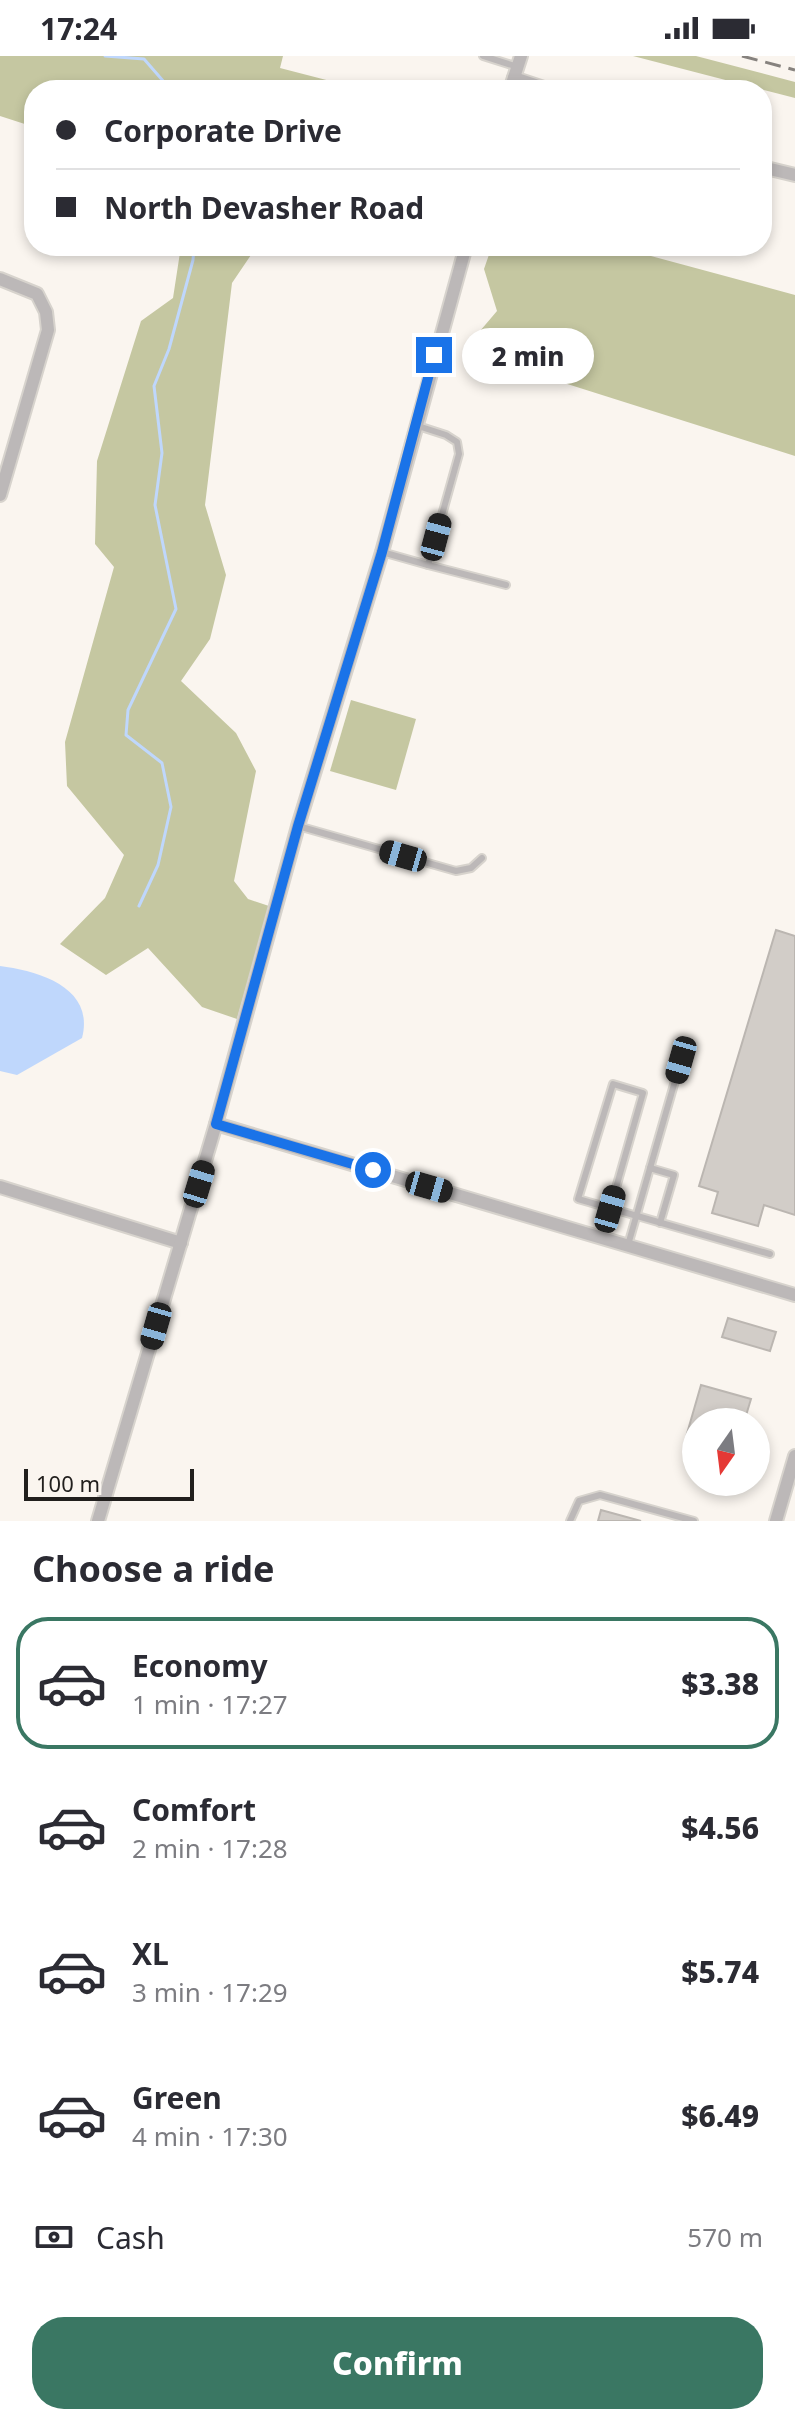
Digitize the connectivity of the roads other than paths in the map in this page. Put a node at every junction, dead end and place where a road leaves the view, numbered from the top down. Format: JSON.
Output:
{"nodes":[{"id":1,"x":483,"y":56,"type":"edge"},
{"id":2,"x":516,"y":73,"type":"edge"},
{"id":3,"x":772,"y":169,"type":"edge"},
{"id":4,"x":795,"y":175,"type":"edge"},
{"id":5,"x":463,"y":256,"type":"edge"},
{"id":6,"x":0,"y":279,"type":"edge"},
{"id":7,"x":414,"y":425,"type":"junction"},
{"id":8,"x":0,"y":495,"type":"edge"},
{"id":9,"x":382,"y":552,"type":"junction"},
{"id":10,"x":428,"y":565,"type":"junction"},
{"id":11,"x":506,"y":585,"type":"dead end"},
{"id":12,"x":298,"y":826,"type":"junction"},
{"id":13,"x":482,"y":858,"type":"dead end"},
{"id":14,"x":681,"y":1060,"type":"dead end"},
{"id":15,"x":216,"y":1124,"type":"junction"},
{"id":16,"x":650,"y":1168,"type":"junction"},
{"id":17,"x":0,"y":1187,"type":"edge"},
{"id":18,"x":610,"y":1209,"type":"junction"},
{"id":19,"x":636,"y":1216,"type":"junction"},
{"id":20,"x":660,"y":1223,"type":"junction"},
{"id":21,"x":181,"y":1243,"type":"junction"},
{"id":22,"x":628,"y":1246,"type":"junction"},
{"id":23,"x":770,"y":1254,"type":"dead end"},
{"id":24,"x":795,"y":1295,"type":"edge"},
{"id":25,"x":795,"y":1456,"type":"edge"},
{"id":26,"x":98,"y":1521,"type":"edge"},
{"id":27,"x":570,"y":1521,"type":"edge"},
{"id":28,"x":694,"y":1521,"type":"edge"},
{"id":29,"x":776,"y":1521,"type":"edge"}],
"edges":[{"from":1,"to":2,"type":"lane"},
{"from":3,"to":4,"type":"street"},
{"from":5,"to":7,"type":"street"},
{"from":6,"to":8,"type":"street"},
{"from":7,"to":9,"type":"street"},
{"from":7,"to":10,"type":"lane"},
{"from":9,"to":10,"type":"lane"},
{"from":9,"to":12,"type":"street"},
{"from":10,"to":11,"type":"lane"},
{"from":12,"to":13,"type":"lane"},
{"from":12,"to":15,"type":"street"},
{"from":14,"to":16,"type":"lane"},
{"from":15,"to":21,"type":"street"},
{"from":15,"to":22,"type":"street"},
{"from":16,"to":19,"type":"lane"},
{"from":16,"to":20,"type":"lane"},
{"from":17,"to":21,"type":"street"},
{"from":18,"to":18,"type":"lane"},
{"from":18,"to":19,"type":"lane"},
{"from":19,"to":20,"type":"lane"},
{"from":19,"to":22,"type":"lane"},
{"from":20,"to":23,"type":"lane"},
{"from":21,"to":26,"type":"street"},
{"from":22,"to":24,"type":"street"},
{"from":25,"to":29,"type":"street"},
{"from":27,"to":28,"type":"lane"}]}
